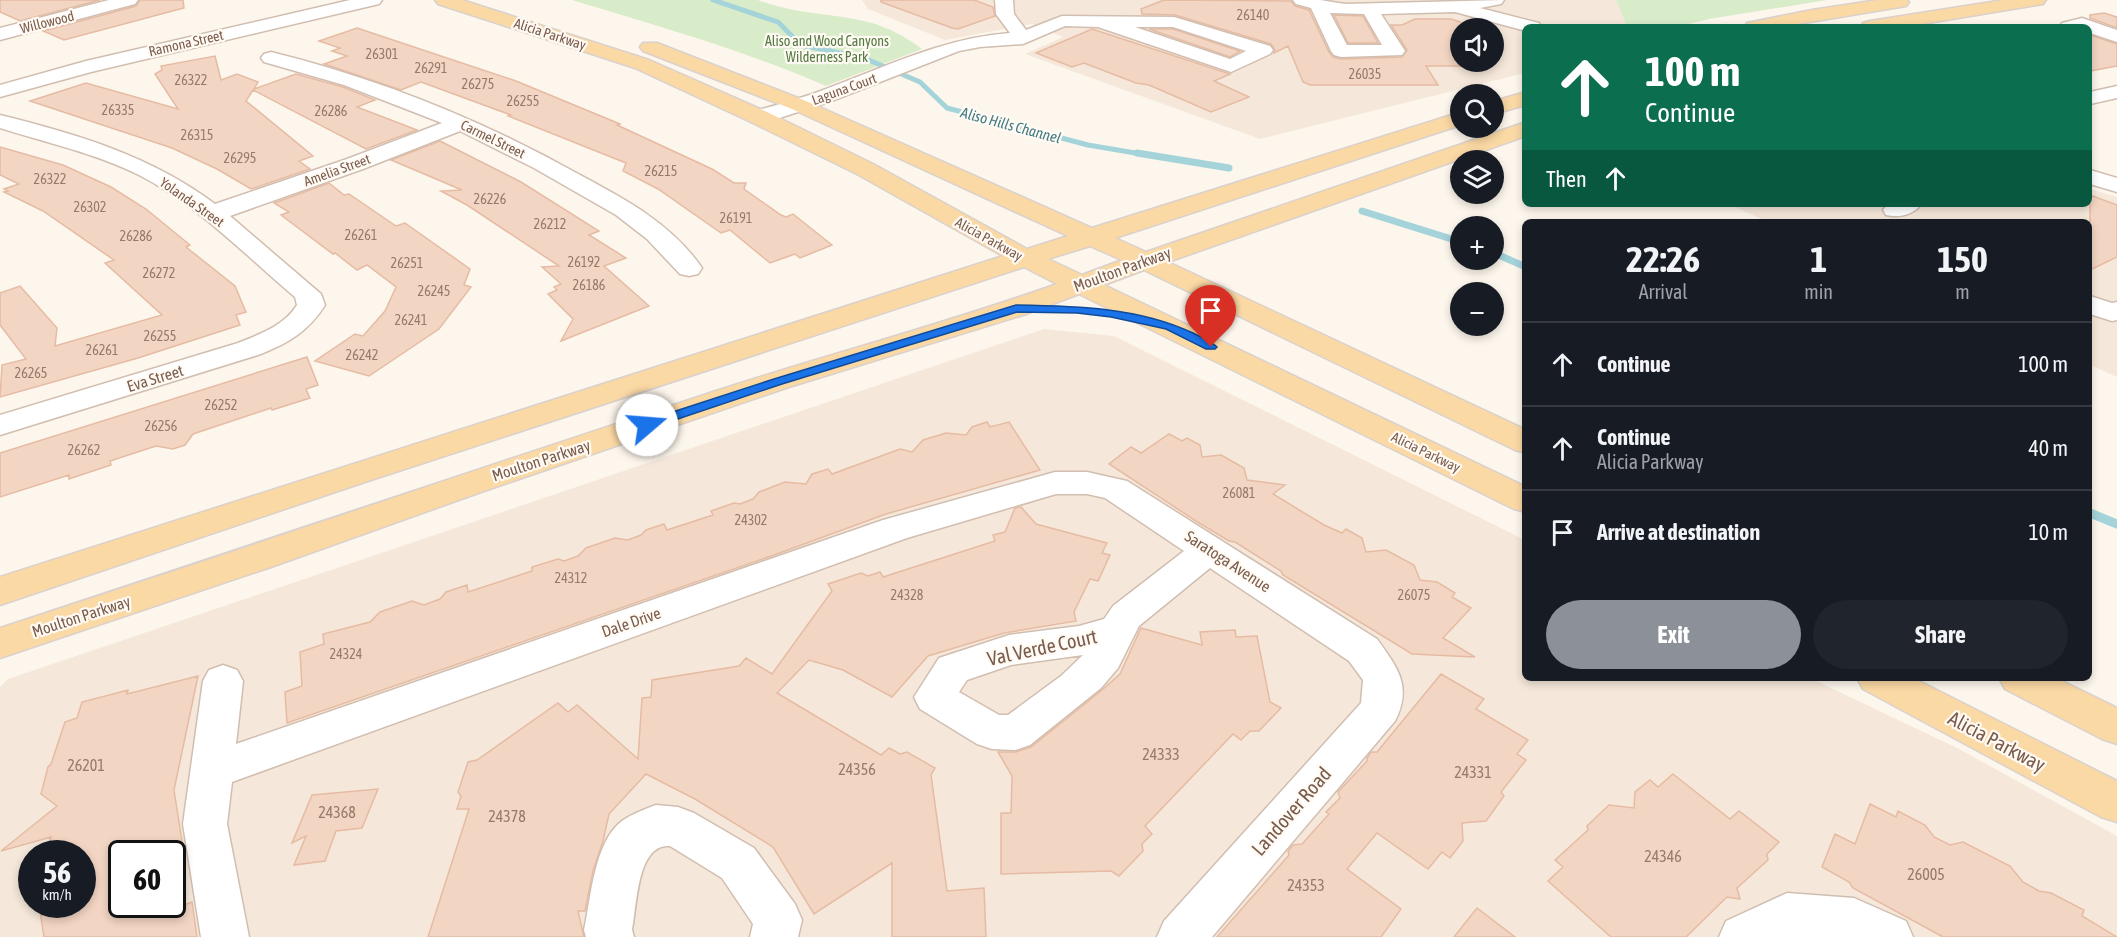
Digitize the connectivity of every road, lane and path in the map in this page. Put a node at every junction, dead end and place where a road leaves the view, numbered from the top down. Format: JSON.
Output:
{"nodes":[{"id":1,"x":129,"y":0,"type":"edge"},
{"id":2,"x":373,"y":0,"type":"edge"},
{"id":3,"x":444,"y":0,"type":"edge"},
{"id":4,"x":1004,"y":0,"type":"edge"},
{"id":5,"x":1063,"y":0,"type":"edge"},
{"id":6,"x":1302,"y":0,"type":"edge"},
{"id":7,"x":1495,"y":0,"type":"edge"},
{"id":8,"x":1916,"y":0,"type":"edge"},
{"id":9,"x":2037,"y":0,"type":"edge"},
{"id":10,"x":1324,"y":7,"type":"junction"},
{"id":11,"x":1369,"y":8,"type":"junction"},
{"id":12,"x":1463,"y":9,"type":"junction"},
{"id":13,"x":1466,"y":18,"type":"edge"},
{"id":14,"x":1062,"y":21,"type":"junction"},
{"id":15,"x":1102,"y":22,"type":"junction"},
{"id":16,"x":1522,"y":24,"type":"edge"},
{"id":17,"x":1768,"y":24,"type":"edge"},
{"id":18,"x":1889,"y":24,"type":"edge"},
{"id":19,"x":2092,"y":27,"type":"edge"},
{"id":20,"x":1504,"y":31,"type":"edge"},
{"id":21,"x":0,"y":34,"type":"edge"},
{"id":22,"x":1522,"y":35,"type":"edge"},
{"id":23,"x":2117,"y":36,"type":"edge"},
{"id":24,"x":619,"y":37,"type":"dead end"},
{"id":25,"x":1023,"y":38,"type":"junction"},
{"id":26,"x":2092,"y":44,"type":"edge"},
{"id":27,"x":2117,"y":52,"type":"edge"},
{"id":28,"x":272,"y":58,"type":"dead end"},
{"id":29,"x":0,"y":91,"type":"edge"},
{"id":30,"x":2117,"y":92,"type":"edge"},
{"id":31,"x":2092,"y":98,"type":"edge"},
{"id":32,"x":1522,"y":99,"type":"edge"},
{"id":33,"x":799,"y":105,"type":"junction"},
{"id":34,"x":1504,"y":105,"type":"edge"},
{"id":35,"x":759,"y":117,"type":"junction"},
{"id":36,"x":0,"y":121,"type":"edge"},
{"id":37,"x":1450,"y":122,"type":"edge"},
{"id":38,"x":461,"y":123,"type":"junction"},
{"id":39,"x":1522,"y":129,"type":"edge"},
{"id":40,"x":2092,"y":178,"type":"edge"},
{"id":41,"x":2117,"y":185,"type":"edge"},
{"id":42,"x":211,"y":214,"type":"junction"},
{"id":43,"x":1089,"y":237,"type":"junction"},
{"id":44,"x":1027,"y":259,"type":"junction"},
{"id":45,"x":1145,"y":261,"type":"junction"},
{"id":46,"x":689,"y":268,"type":"dead end"},
{"id":47,"x":1081,"y":284,"type":"junction"},
{"id":48,"x":2092,"y":305,"type":"edge"},
{"id":49,"x":1016,"y":308,"type":"junction"},
{"id":50,"x":2117,"y":310,"type":"edge"},
{"id":51,"x":304,"y":318,"type":"joint"},
{"id":52,"x":1170,"y":327,"type":"junction"},
{"id":53,"x":0,"y":425,"type":"edge"},
{"id":54,"x":1522,"y":441,"type":"edge"},
{"id":55,"x":1055,"y":483,"type":"joint"},
{"id":56,"x":1522,"y":499,"type":"edge"},
{"id":57,"x":1210,"y":549,"type":"junction"},
{"id":58,"x":0,"y":591,"type":"edge"},
{"id":59,"x":1116,"y":630,"type":"dead end"},
{"id":60,"x":0,"y":643,"type":"edge"},
{"id":61,"x":1383,"y":678,"type":"joint"},
{"id":62,"x":223,"y":681,"type":"dead end"},
{"id":63,"x":1883,"y":681,"type":"edge"},
{"id":64,"x":2025,"y":681,"type":"edge"},
{"id":65,"x":2117,"y":727,"type":"edge"},
{"id":66,"x":211,"y":771,"type":"junction"},
{"id":67,"x":2117,"y":803,"type":"edge"},
{"id":68,"x":225,"y":937,"type":"edge"},
{"id":69,"x":610,"y":937,"type":"edge"},
{"id":70,"x":774,"y":937,"type":"edge"},
{"id":71,"x":1181,"y":937,"type":"edge"},
{"id":72,"x":1743,"y":937,"type":"edge"},
{"id":73,"x":1889,"y":937,"type":"edge"}],
"edges":[{"from":1,"to":21,"type":"street","name":"Willowood"},
{"from":2,"to":29,"type":"street","name":"Ramona Street"},
{"from":3,"to":35,"type":"main road","name":"Alicia Parkway"},
{"from":4,"to":25,"type":"street"},
{"from":5,"to":14,"type":"street"},
{"from":6,"to":10,"type":"street"},
{"from":7,"to":12,"type":"street"},
{"from":8,"to":17,"type":"main road"},
{"from":9,"to":18,"type":"main road"},
{"from":10,"to":11,"type":"street"},
{"from":10,"to":11,"type":"street"},
{"from":11,"to":12,"type":"street"},
{"from":12,"to":13,"type":"street"},
{"from":12,"to":16,"type":"street"},
{"from":14,"to":15,"type":"street","name":"Laguna Court"},
{"from":14,"to":25,"type":"street","name":"Laguna Court"},
{"from":15,"to":15,"type":"street","name":"Laguna Court"},
{"from":19,"to":23,"type":"street"},
{"from":20,"to":22,"type":"street"},
{"from":24,"to":33,"type":"main road"},
{"from":25,"to":33,"type":"street","name":"Laguna Court"},
{"from":26,"to":27,"type":"street"},
{"from":28,"to":38,"type":"street","name":"Carmel Street"},
{"from":30,"to":31,"type":"street"},
{"from":32,"to":34,"type":"main road"},
{"from":33,"to":35,"type":"street","name":"Laguna Court"},
{"from":33,"to":43,"type":"main road"},
{"from":35,"to":44,"type":"main road","name":"Alicia Parkway"},
{"from":36,"to":42,"type":"street","name":"Yolanda Street"},
{"from":37,"to":43,"type":"main road"},
{"from":38,"to":42,"type":"street","name":"Amelia Street"},
{"from":38,"to":46,"type":"street","name":"Carmel Street"},
{"from":39,"to":45,"type":"main road","name":"Moulton Parkway"},
{"from":40,"to":41,"type":"street"},
{"from":42,"to":51,"type":"street","name":"Yolanda Street"},
{"from":43,"to":44,"type":"main road"},
{"from":43,"to":45,"type":"main road"},
{"from":44,"to":47,"type":"main road","name":"Alicia Parkway"},
{"from":44,"to":58,"type":"main road"},
{"from":45,"to":47,"type":"main road","name":"Moulton Parkway"},
{"from":45,"to":54,"type":"main road"},
{"from":47,"to":49,"type":"main road","name":"Moulton Parkway"},
{"from":47,"to":52,"type":"main road","name":"Alicia Parkway"},
{"from":48,"to":50,"type":"street"},
{"from":49,"to":52,"type":"main road"},
{"from":49,"to":60,"type":"main road","name":"Moulton Parkway"},
{"from":51,"to":53,"type":"street","name":"Eva Street"},
{"from":52,"to":56,"type":"main road","name":"Alicia Parkway"},
{"from":55,"to":57,"type":"street","name":"Saratoga Avenue"},
{"from":55,"to":66,"type":"street","name":"Dale Drive"},
{"from":57,"to":59,"type":"street","name":"Val Verde Court"},
{"from":57,"to":61,"type":"street","name":"Saratoga Avenue"},
{"from":61,"to":71,"type":"street","name":"Landover Road"},
{"from":62,"to":66,"type":"street"},
{"from":63,"to":67,"type":"main road","name":"Alicia Parkway"},
{"from":64,"to":65,"type":"main road"},
{"from":66,"to":68,"type":"street"},
{"from":69,"to":70,"type":"street"},
{"from":72,"to":73,"type":"street"}]}
